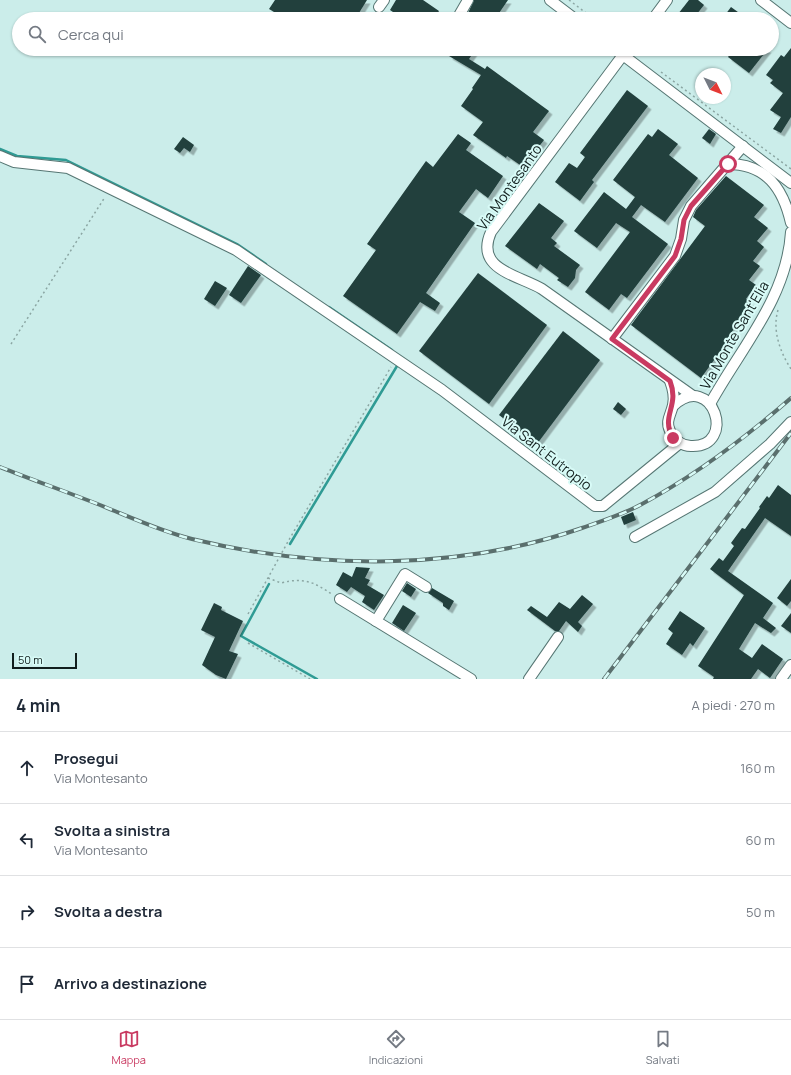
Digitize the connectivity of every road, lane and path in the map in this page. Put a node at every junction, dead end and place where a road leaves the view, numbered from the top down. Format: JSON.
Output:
{"nodes":[{"id":1,"x":468,"y":0,"type":"edge"},
{"id":2,"x":550,"y":0,"type":"edge"},
{"id":3,"x":569,"y":0,"type":"edge"},
{"id":4,"x":668,"y":0,"type":"edge"},
{"id":5,"x":761,"y":0,"type":"edge"},
{"id":6,"x":462,"y":12,"type":"edge"},
{"id":7,"x":566,"y":12,"type":"edge"},
{"id":8,"x":585,"y":12,"type":"edge"},
{"id":9,"x":659,"y":12,"type":"edge"},
{"id":10,"x":777,"y":12,"type":"edge"},
{"id":11,"x":779,"y":14,"type":"edge"},
{"id":12,"x":791,"y":23,"type":"edge"},
{"id":13,"x":617,"y":56,"type":"edge"},
{"id":14,"x":627,"y":56,"type":"edge"},
{"id":15,"x":659,"y":71,"type":"dead end"},
{"id":16,"x":743,"y":146,"type":"junction"},
{"id":17,"x":0,"y":156,"type":"edge"},
{"id":18,"x":728,"y":164,"type":"junction"},
{"id":19,"x":791,"y":169,"type":"edge"},
{"id":20,"x":791,"y":183,"type":"edge"},
{"id":21,"x":110,"y":189,"type":"junction"},
{"id":22,"x":791,"y":223,"type":"edge"},
{"id":23,"x":791,"y":232,"type":"edge"},
{"id":24,"x":779,"y":306,"type":"dead end"},
{"id":25,"x":612,"y":339,"type":"junction"},
{"id":26,"x":11,"y":344,"type":"dead end"},
{"id":27,"x":396,"y":358,"type":"junction"},
{"id":28,"x":791,"y":369,"type":"edge"},
{"id":29,"x":670,"y":381,"type":"junction"},
{"id":30,"x":693,"y":396,"type":"junction"},
{"id":31,"x":710,"y":404,"type":"junction"},
{"id":32,"x":673,"y":406,"type":"junction"},
{"id":33,"x":791,"y":422,"type":"edge"},
{"id":34,"x":680,"y":443,"type":"junction"},
{"id":35,"x":635,"y":537,"type":"dead end"},
{"id":36,"x":268,"y":578,"type":"junction"},
{"id":37,"x":426,"y":587,"type":"dead end"},
{"id":38,"x":340,"y":599,"type":"joint"},
{"id":39,"x":248,"y":614,"type":"dead end"},
{"id":40,"x":376,"y":621,"type":"junction"},
{"id":41,"x":558,"y":637,"type":"dead end"},
{"id":42,"x":248,"y":643,"type":"dead end"},
{"id":43,"x":791,"y":665,"type":"edge"},
{"id":44,"x":310,"y":679,"type":"edge"},
{"id":45,"x":471,"y":679,"type":"edge"},
{"id":46,"x":529,"y":679,"type":"edge"},
{"id":47,"x":781,"y":679,"type":"edge"}],
"edges":[{"from":1,"to":6,"type":"street"},
{"from":2,"to":7,"type":"street"},
{"from":3,"to":8,"type":"path"},
{"from":4,"to":9,"type":"street"},
{"from":5,"to":10,"type":"street"},
{"from":11,"to":12,"type":"street"},
{"from":13,"to":25,"type":"street","name":"Via Montesanto"},
{"from":14,"to":16,"type":"street"},
{"from":15,"to":19,"type":"path"},
{"from":16,"to":18,"type":"street"},
{"from":16,"to":20,"type":"street"},
{"from":17,"to":21,"type":"street","name":"Via Sant Eutropio"},
{"from":18,"to":22,"type":"street"},
{"from":18,"to":25,"type":"street"},
{"from":21,"to":26,"type":"path"},
{"from":21,"to":27,"type":"street","name":"Via Sant Eutropio"},
{"from":23,"to":31,"type":"street","name":"Via Monte Sant'Elia"},
{"from":24,"to":28,"type":"path"},
{"from":25,"to":29,"type":"street","name":"Via Montesanto"},
{"from":27,"to":34,"type":"street","name":"Via Sant Eutropio"},
{"from":27,"to":36,"type":"path"},
{"from":29,"to":30,"type":"street","name":"Via Montesanto"},
{"from":29,"to":32,"type":"street"},
{"from":30,"to":31,"type":"street"},
{"from":30,"to":32,"type":"street"},
{"from":31,"to":34,"type":"street"},
{"from":32,"to":34,"type":"street"},
{"from":33,"to":35,"type":"street"},
{"from":36,"to":38,"type":"path"},
{"from":36,"to":39,"type":"path"},
{"from":37,"to":40,"type":"street"},
{"from":38,"to":40,"type":"street"},
{"from":40,"to":45,"type":"street"},
{"from":41,"to":46,"type":"street"},
{"from":42,"to":44,"type":"path"},
{"from":43,"to":47,"type":"street"}]}
